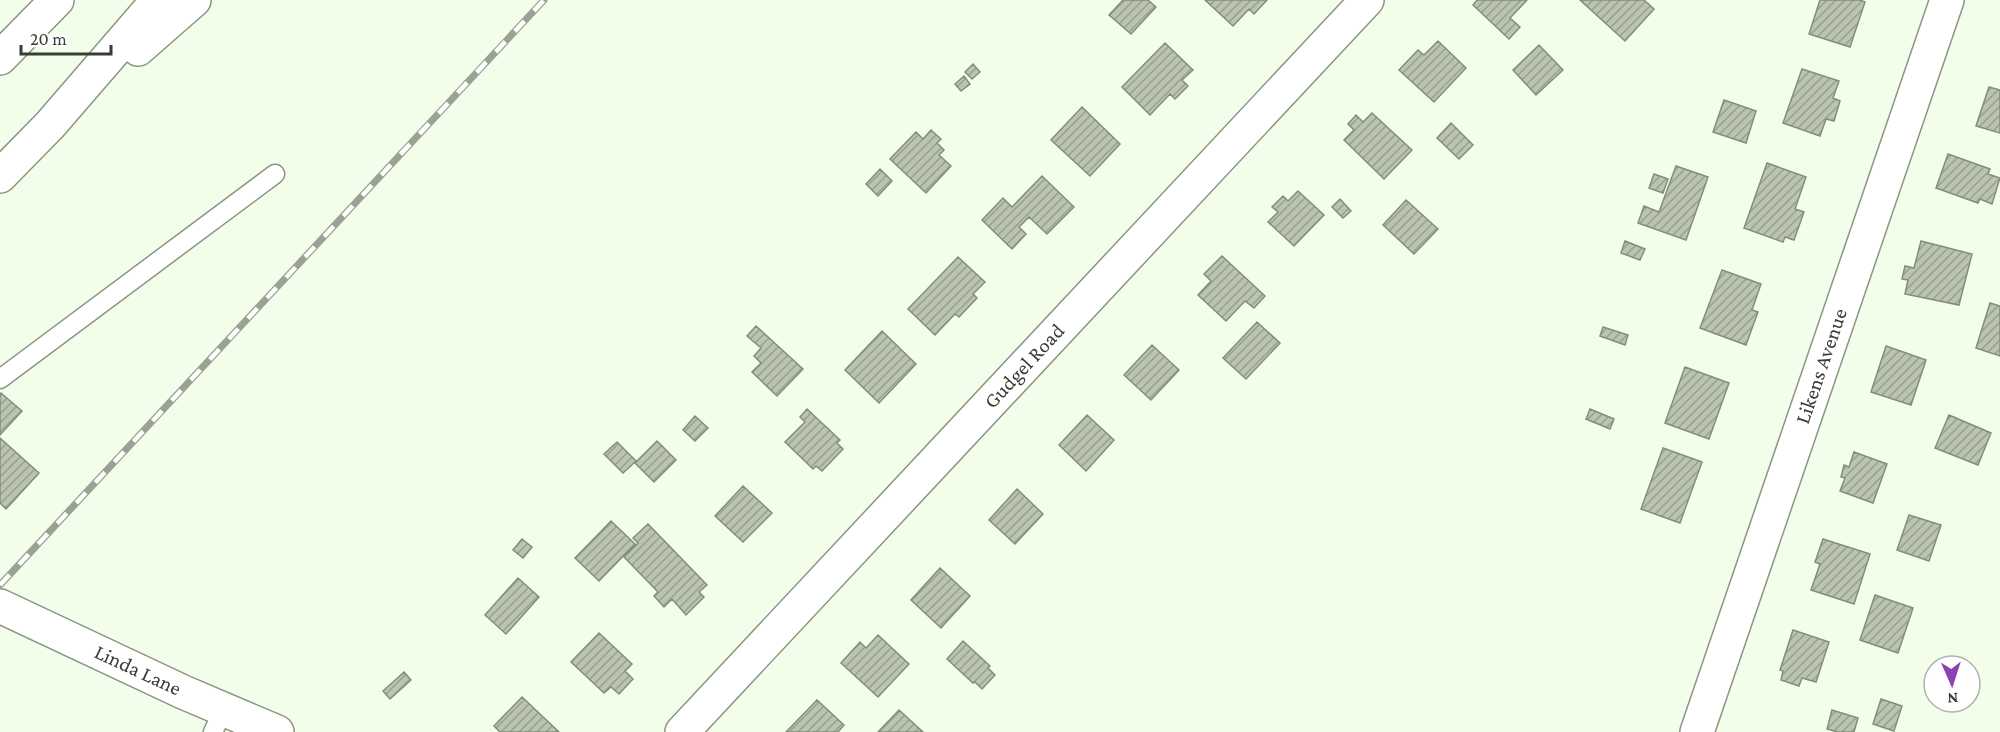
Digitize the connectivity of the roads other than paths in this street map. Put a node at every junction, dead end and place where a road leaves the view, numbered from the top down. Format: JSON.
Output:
{"nodes":[{"id":1,"x":25,"y":0,"type":"edge"},
{"id":2,"x":57,"y":0,"type":"edge"},
{"id":3,"x":158,"y":0,"type":"edge"},
{"id":4,"x":194,"y":0,"type":"edge"},
{"id":5,"x":1367,"y":0,"type":"edge"},
{"id":6,"x":1947,"y":0,"type":"edge"},
{"id":7,"x":0,"y":34,"type":"edge"},
{"id":8,"x":0,"y":58,"type":"edge"},
{"id":9,"x":50,"y":125,"type":"junction"},
{"id":10,"x":275,"y":174,"type":"dead end"},
{"id":11,"x":0,"y":176,"type":"edge"},
{"id":12,"x":0,"y":379,"type":"edge"},
{"id":13,"x":0,"y":606,"type":"edge"},
{"id":14,"x":219,"y":721,"type":"edge"},
{"id":15,"x":277,"y":732,"type":"edge"},
{"id":16,"x":682,"y":732,"type":"edge"},
{"id":17,"x":1697,"y":732,"type":"edge"}],
"edges":[{"from":1,"to":7,"type":"main road"},
{"from":2,"to":8,"type":"main road"},
{"from":3,"to":9,"type":"main road"},
{"from":4,"to":9,"type":"main road"},
{"from":5,"to":16,"type":"main road","name":"Gudgel Road"},
{"from":6,"to":17,"type":"main road","name":"Likens Avenue"},
{"from":9,"to":11,"type":"main road"},
{"from":10,"to":12,"type":"lane"},
{"from":13,"to":14,"type":"main road","name":"Linda Lane"},
{"from":14,"to":15,"type":"main road","name":"Linda Lane"}]}
